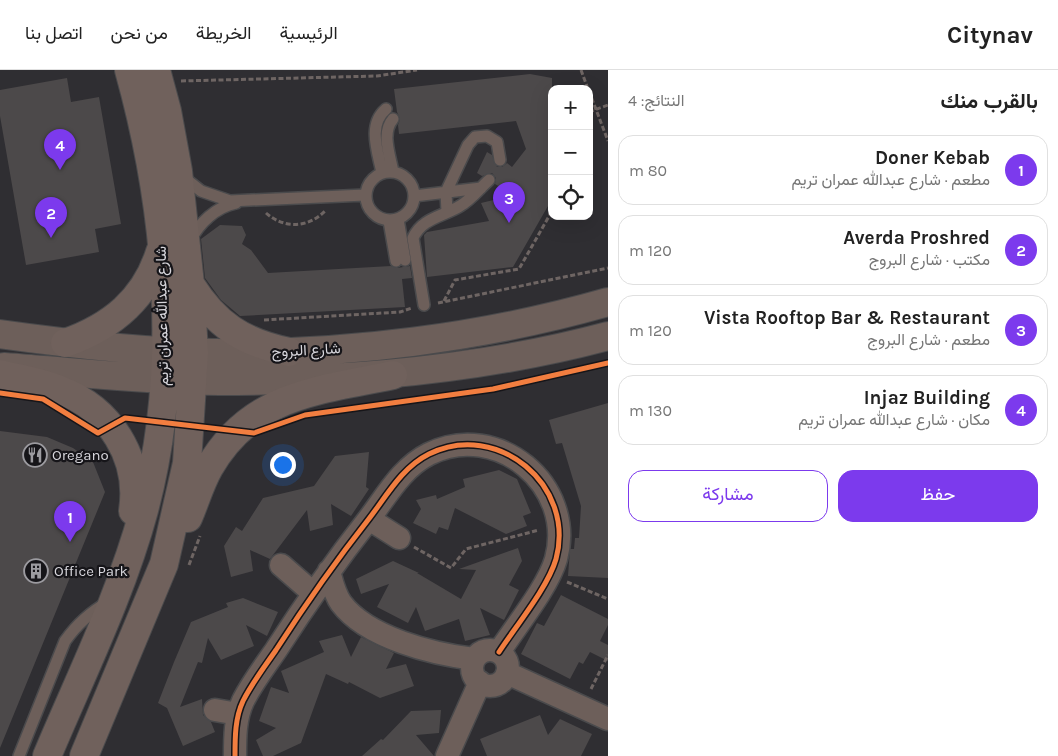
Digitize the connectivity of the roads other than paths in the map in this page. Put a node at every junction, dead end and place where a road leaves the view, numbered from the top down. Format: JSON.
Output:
{"nodes":[{"id":1,"x":129,"y":70,"type":"edge"},
{"id":2,"x":158,"y":76,"type":"edge"},
{"id":3,"x":390,"y":114,"type":"dead end"},
{"id":4,"x":500,"y":160,"type":"dead end"},
{"id":5,"x":178,"y":171,"type":"junction"},
{"id":6,"x":387,"y":172,"type":"junction"},
{"id":7,"x":446,"y":192,"type":"junction"},
{"id":8,"x":365,"y":195,"type":"junction"},
{"id":9,"x":414,"y":196,"type":"junction"},
{"id":10,"x":251,"y":201,"type":"junction"},
{"id":11,"x":447,"y":212,"type":"junction"},
{"id":12,"x":394,"y":220,"type":"junction"},
{"id":13,"x":174,"y":247,"type":"junction"},
{"id":14,"x":400,"y":261,"type":"dead end"},
{"id":15,"x":190,"y":284,"type":"junction"},
{"id":16,"x":608,"y":302,"type":"edge"},
{"id":17,"x":424,"y":305,"type":"dead end"},
{"id":18,"x":0,"y":334,"type":"edge"},
{"id":19,"x":608,"y":336,"type":"edge"},
{"id":20,"x":65,"y":343,"type":"junction"},
{"id":21,"x":165,"y":351,"type":"junction"},
{"id":22,"x":289,"y":352,"type":"junction"},
{"id":23,"x":194,"y":353,"type":"junction"},
{"id":24,"x":0,"y":366,"type":"edge"},
{"id":25,"x":0,"y":374,"type":"edge"},
{"id":26,"x":393,"y":375,"type":"junction"},
{"id":27,"x":164,"y":378,"type":"junction"},
{"id":28,"x":194,"y":380,"type":"junction"},
{"id":29,"x":369,"y":519,"type":"junction"},
{"id":30,"x":399,"y":538,"type":"road end"},
{"id":31,"x":164,"y":564,"type":"junction"},
{"id":32,"x":281,"y":565,"type":"dead end"},
{"id":33,"x":329,"y":571,"type":"junction"},
{"id":34,"x":123,"y":574,"type":"junction"},
{"id":35,"x":313,"y":593,"type":"junction"},
{"id":36,"x":112,"y":600,"type":"junction"},
{"id":37,"x":300,"y":612,"type":"junction"},
{"id":38,"x":354,"y":615,"type":"junction"},
{"id":39,"x":499,"y":652,"type":"junction"},
{"id":40,"x":474,"y":659,"type":"junction"},
{"id":41,"x":507,"y":673,"type":"junction"},
{"id":42,"x":480,"y":682,"type":"junction"},
{"id":43,"x":216,"y":710,"type":"dead end"},
{"id":44,"x":238,"y":714,"type":"junction"},
{"id":45,"x":608,"y":719,"type":"edge"},
{"id":46,"x":19,"y":756,"type":"edge"},
{"id":47,"x":47,"y":756,"type":"edge"},
{"id":48,"x":84,"y":756,"type":"edge"},
{"id":49,"x":234,"y":756,"type":"edge"},
{"id":50,"x":447,"y":756,"type":"edge"}],
"edges":[{"from":1,"to":13,"type":"main road","name":"شارع عبدالله عمران تريم"},
{"from":2,"to":5,"type":"main road","name":"شارع عبدالله عمران تريم"},
{"from":3,"to":6,"type":"lane"},
{"from":4,"to":7,"type":"lane"},
{"from":5,"to":10,"type":"lane"},
{"from":5,"to":13,"type":"main road","name":"شارع عبدالله عمران تريم"},
{"from":6,"to":8,"type":"lane"},
{"from":6,"to":9,"type":"lane"},
{"from":7,"to":9,"type":"lane"},
{"from":7,"to":11,"type":"lane"},
{"from":7,"to":11,"type":"lane"},
{"from":8,"to":10,"type":"lane"},
{"from":8,"to":12,"type":"lane"},
{"from":9,"to":12,"type":"lane"},
{"from":10,"to":13,"type":"lane"},
{"from":11,"to":17,"type":"lane"},
{"from":12,"to":14,"type":"lane"},
{"from":13,"to":15,"type":"main road","name":"شارع عبدالله عمران تريم"},
{"from":13,"to":20,"type":"main road"},
{"from":13,"to":21,"type":"main road","name":"شارع عبدالله عمران تريم"},
{"from":15,"to":22,"type":"main road"},
{"from":15,"to":23,"type":"main road","name":"شارع عبدالله عمران تريم"},
{"from":16,"to":22,"type":"street","name":"شارع البروج"},
{"from":18,"to":20,"type":"street","name":"شارع البروج"},
{"from":19,"to":26,"type":"street","name":"شارع البروج"},
{"from":20,"to":21,"type":"street","name":"شارع البروج"},
{"from":21,"to":23,"type":"street","name":"شارع البروج"},
{"from":21,"to":27,"type":"main road","name":"شارع عبدالله عمران تريم"},
{"from":22,"to":23,"type":"street","name":"شارع البروج"},
{"from":23,"to":28,"type":"main road","name":"شارع عبدالله عمران تريم"},
{"from":24,"to":27,"type":"street","name":"شارع البروج"},
{"from":25,"to":34,"type":"main road"},
{"from":26,"to":28,"type":"street","name":"شارع البروج"},
{"from":26,"to":31,"type":"main road"},
{"from":27,"to":28,"type":"street","name":"شارع البروج"},
{"from":27,"to":34,"type":"main road","name":"شارع عبدالله عمران تريم"},
{"from":28,"to":31,"type":"main road","name":"شارع عبدالله عمران تريم"},
{"from":29,"to":30,"type":"street"},
{"from":29,"to":33,"type":"street"},
{"from":29,"to":39,"type":"street"},
{"from":31,"to":48,"type":"main road","name":"شارع عبدالله عمران تريم"},
{"from":32,"to":35,"type":"street"},
{"from":33,"to":35,"type":"street"},
{"from":33,"to":38,"type":"street"},
{"from":34,"to":36,"type":"main road","name":"شارع عبدالله عمران تريم"},
{"from":35,"to":37,"type":"street"},
{"from":36,"to":46,"type":"lane"},
{"from":36,"to":47,"type":"main road","name":"شارع عبدالله عمران تريم"},
{"from":37,"to":38,"type":"street"},
{"from":37,"to":44,"type":"street"},
{"from":38,"to":40,"type":"street"},
{"from":39,"to":40,"type":"street"},
{"from":39,"to":41,"type":"street"},
{"from":40,"to":42,"type":"street"},
{"from":41,"to":42,"type":"street"},
{"from":41,"to":45,"type":"street"},
{"from":42,"to":50,"type":"street"},
{"from":43,"to":44,"type":"street"},
{"from":44,"to":49,"type":"street"}]}
